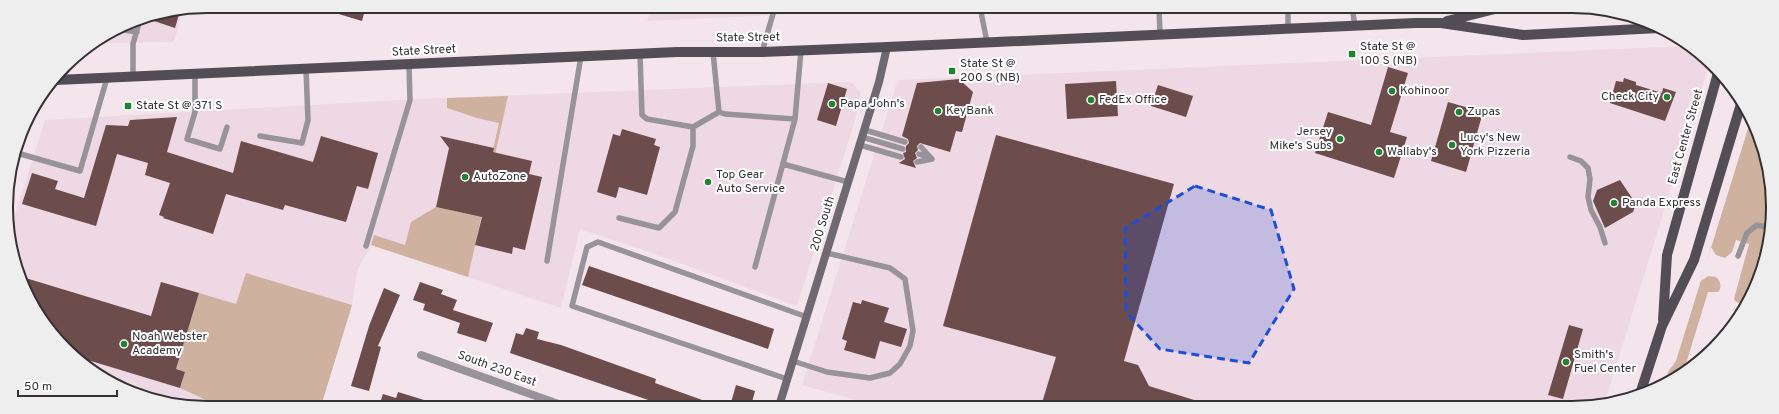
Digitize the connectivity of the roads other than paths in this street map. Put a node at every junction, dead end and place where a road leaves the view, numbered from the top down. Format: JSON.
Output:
{"nodes":[{"id":1,"x":773,"y":13,"type":"edge"},
{"id":2,"x":981,"y":13,"type":"edge"},
{"id":3,"x":1159,"y":13,"type":"edge"},
{"id":4,"x":1288,"y":13,"type":"edge"},
{"id":5,"x":1353,"y":13,"type":"edge"},
{"id":6,"x":1480,"y":13,"type":"edge"},
{"id":7,"x":1441,"y":23,"type":"junction"},
{"id":8,"x":138,"y":26,"type":"edge"},
{"id":9,"x":1355,"y":26,"type":"junction"},
{"id":10,"x":1288,"y":29,"type":"junction"},
{"id":11,"x":1647,"y":29,"type":"edge"},
{"id":12,"x":127,"y":30,"type":"edge"},
{"id":13,"x":137,"y":32,"type":"junction"},
{"id":14,"x":1160,"y":34,"type":"junction"},
{"id":15,"x":987,"y":42,"type":"junction"},
{"id":16,"x":887,"y":48,"type":"junction"},
{"id":17,"x":801,"y":50,"type":"junction"},
{"id":18,"x":713,"y":52,"type":"junction"},
{"id":19,"x":762,"y":52,"type":"junction"},
{"id":20,"x":640,"y":54,"type":"junction"},
{"id":21,"x":581,"y":56,"type":"junction"},
{"id":22,"x":409,"y":64,"type":"junction"},
{"id":23,"x":306,"y":69,"type":"junction"},
{"id":24,"x":195,"y":74,"type":"junction"},
{"id":25,"x":133,"y":77,"type":"junction"},
{"id":26,"x":106,"y":78,"type":"junction"},
{"id":27,"x":1717,"y":78,"type":"edge"},
{"id":28,"x":60,"y":80,"type":"edge"},
{"id":29,"x":1739,"y":109,"type":"edge"},
{"id":30,"x":719,"y":112,"type":"junction"},
{"id":31,"x":795,"y":119,"type":"junction"},
{"id":32,"x":227,"y":127,"type":"dead end"},
{"id":33,"x":693,"y":127,"type":"junction"},
{"id":34,"x":260,"y":136,"type":"dead end"},
{"id":35,"x":862,"y":137,"type":"junction"},
{"id":36,"x":905,"y":142,"type":"dead end"},
{"id":37,"x":921,"y":147,"type":"dead end"},
{"id":38,"x":903,"y":149,"type":"dead end"},
{"id":39,"x":21,"y":154,"type":"edge"},
{"id":40,"x":919,"y":154,"type":"dead end"},
{"id":41,"x":901,"y":156,"type":"dead end"},
{"id":42,"x":1570,"y":157,"type":"dead end"},
{"id":43,"x":932,"y":159,"type":"junction"},
{"id":44,"x":917,"y":162,"type":"dead end"},
{"id":45,"x":783,"y":164,"type":"junction"},
{"id":46,"x":848,"y":182,"type":"junction"},
{"id":47,"x":619,"y":218,"type":"dead end"},
{"id":48,"x":1765,"y":227,"type":"edge"},
{"id":49,"x":1605,"y":243,"type":"dead end"},
{"id":50,"x":366,"y":246,"type":"dead end"},
{"id":51,"x":827,"y":252,"type":"junction"},
{"id":52,"x":1738,"y":256,"type":"dead end"},
{"id":53,"x":547,"y":261,"type":"dead end"},
{"id":54,"x":755,"y":267,"type":"dead end"},
{"id":55,"x":807,"y":317,"type":"junction"},
{"id":56,"x":1662,"y":326,"type":"junction"},
{"id":57,"x":421,"y":355,"type":"dead end"},
{"id":58,"x":793,"y":361,"type":"junction"},
{"id":59,"x":787,"y":379,"type":"junction"},
{"id":60,"x":1642,"y":388,"type":"edge"},
{"id":61,"x":550,"y":401,"type":"edge"},
{"id":62,"x":780,"y":401,"type":"edge"}],
"edges":[{"from":1,"to":19,"type":"lane"},
{"from":2,"to":15,"type":"lane"},
{"from":3,"to":14,"type":"lane"},
{"from":4,"to":10,"type":"lane"},
{"from":5,"to":9,"type":"lane"},
{"from":6,"to":7,"type":"main road","name":"State Street"},
{"from":7,"to":9,"type":"main road","name":"State Street"},
{"from":7,"to":11,"type":"main road","name":"State Street"},
{"from":8,"to":13,"type":"lane"},
{"from":9,"to":10,"type":"main road","name":"State Street"},
{"from":10,"to":14,"type":"main road","name":"State Street"},
{"from":12,"to":13,"type":"lane"},
{"from":13,"to":25,"type":"lane"},
{"from":14,"to":15,"type":"main road","name":"State Street"},
{"from":15,"to":16,"type":"main road","name":"State Street"},
{"from":16,"to":17,"type":"main road","name":"State Street"},
{"from":16,"to":35,"type":"street","name":"200 South"},
{"from":17,"to":19,"type":"main road","name":"State Street"},
{"from":17,"to":31,"type":"lane"},
{"from":18,"to":19,"type":"main road","name":"State Street"},
{"from":18,"to":20,"type":"main road","name":"State Street"},
{"from":18,"to":30,"type":"lane"},
{"from":20,"to":21,"type":"main road","name":"State Street"},
{"from":20,"to":33,"type":"lane"},
{"from":21,"to":22,"type":"main road","name":"State Street"},
{"from":21,"to":53,"type":"lane"},
{"from":22,"to":23,"type":"main road","name":"State Street"},
{"from":22,"to":50,"type":"lane"},
{"from":23,"to":24,"type":"main road","name":"State Street"},
{"from":23,"to":34,"type":"lane"},
{"from":24,"to":25,"type":"main road","name":"State Street"},
{"from":24,"to":32,"type":"lane"},
{"from":25,"to":26,"type":"main road","name":"State Street"},
{"from":26,"to":28,"type":"main road","name":"State Street"},
{"from":26,"to":39,"type":"lane"},
{"from":27,"to":56,"type":"main road","name":"East Center Street"},
{"from":29,"to":56,"type":"main road","name":"East Center Street"},
{"from":30,"to":31,"type":"lane"},
{"from":30,"to":33,"type":"lane"},
{"from":31,"to":45,"type":"lane"},
{"from":33,"to":47,"type":"lane"},
{"from":35,"to":36,"type":"lane"},
{"from":35,"to":38,"type":"lane"},
{"from":35,"to":41,"type":"lane"},
{"from":35,"to":46,"type":"street","name":"200 South"},
{"from":37,"to":43,"type":"lane"},
{"from":40,"to":43,"type":"lane"},
{"from":42,"to":49,"type":"lane"},
{"from":43,"to":44,"type":"lane"},
{"from":45,"to":46,"type":"lane"},
{"from":45,"to":54,"type":"lane"},
{"from":46,"to":51,"type":"street","name":"200 South"},
{"from":48,"to":52,"type":"lane"},
{"from":51,"to":55,"type":"street","name":"200 South"},
{"from":51,"to":58,"type":"lane"},
{"from":55,"to":58,"type":"street","name":"200 South"},
{"from":55,"to":59,"type":"lane"},
{"from":56,"to":60,"type":"main road","name":"East Center Street"},
{"from":57,"to":61,"type":"street","name":"South 230 East"},
{"from":58,"to":59,"type":"street","name":"200 South"},
{"from":59,"to":62,"type":"street","name":"200 South"}]}
